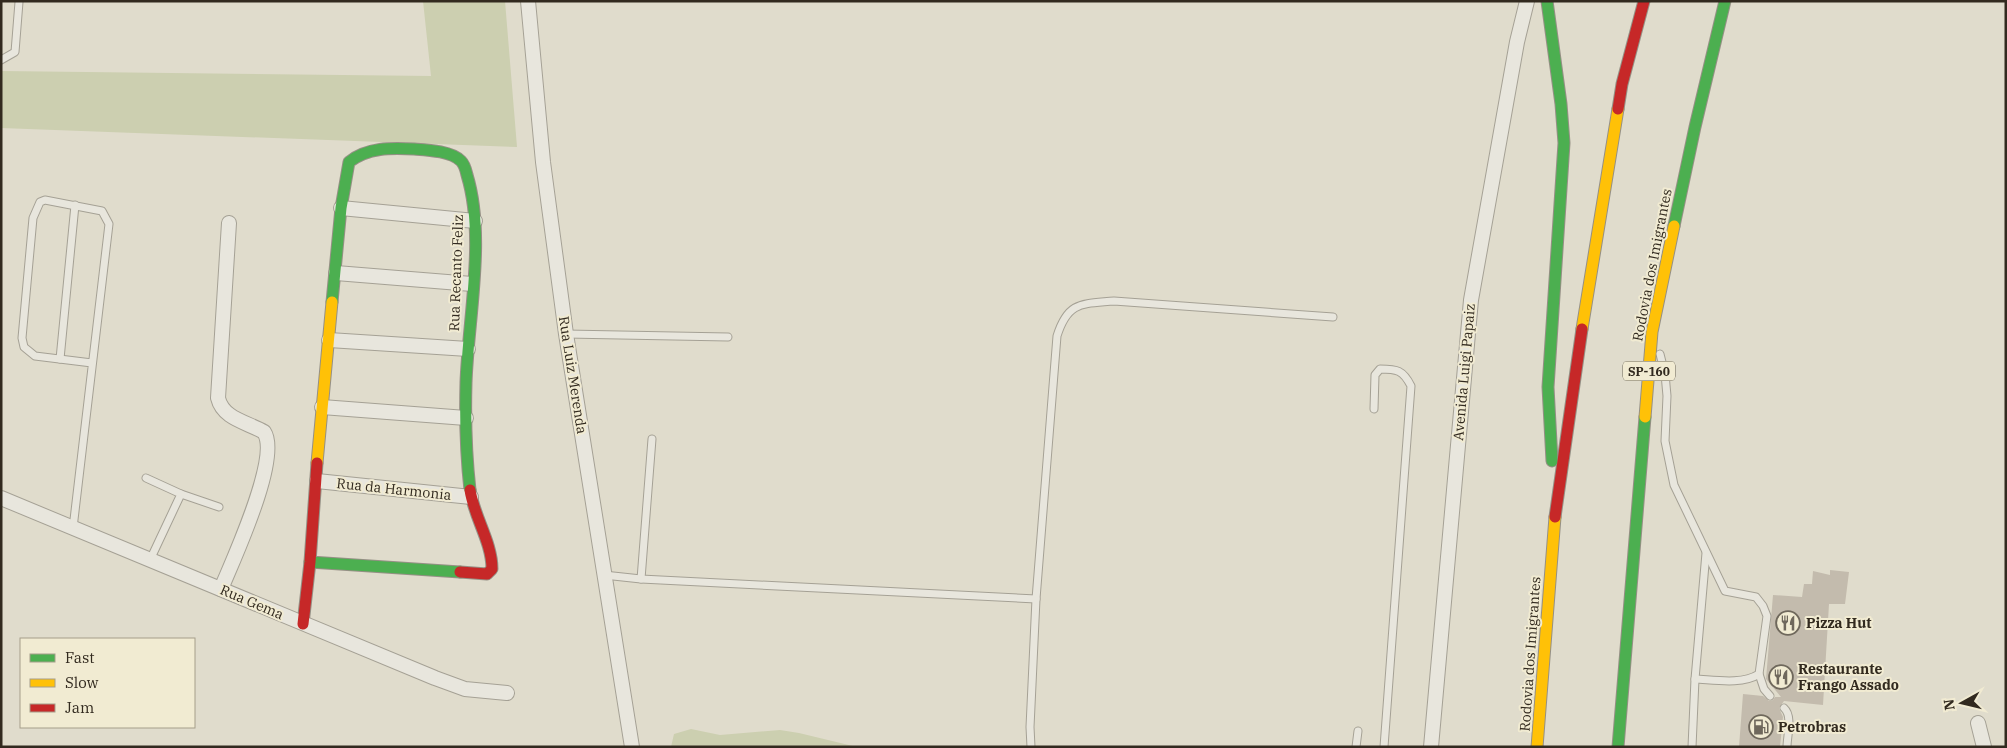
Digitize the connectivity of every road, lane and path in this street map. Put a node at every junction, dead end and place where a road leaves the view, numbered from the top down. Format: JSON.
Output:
{"nodes":[{"id":1,"x":528,"y":1,"type":"edge"},
{"id":2,"x":1527,"y":1,"type":"edge"},
{"id":3,"x":1547,"y":1,"type":"edge"},
{"id":4,"x":1644,"y":1,"type":"edge"},
{"id":5,"x":1725,"y":1,"type":"edge"},
{"id":6,"x":19,"y":2,"type":"edge"},
{"id":7,"x":1,"y":60,"type":"edge"},
{"id":8,"x":75,"y":205,"type":"junction"},
{"id":9,"x":341,"y":208,"type":"junction"},
{"id":10,"x":475,"y":221,"type":"junction"},
{"id":11,"x":229,"y":223,"type":"dead end"},
{"id":12,"x":336,"y":273,"type":"junction"},
{"id":13,"x":472,"y":284,"type":"junction"},
{"id":14,"x":1333,"y":317,"type":"dead end"},
{"id":15,"x":1652,"y":332,"type":"junction"},
{"id":16,"x":566,"y":334,"type":"junction"},
{"id":17,"x":728,"y":337,"type":"dead end"},
{"id":18,"x":329,"y":340,"type":"junction"},
{"id":19,"x":468,"y":349,"type":"junction"},
{"id":20,"x":60,"y":359,"type":"junction"},
{"id":21,"x":92,"y":363,"type":"junction"},
{"id":22,"x":322,"y":407,"type":"junction"},
{"id":23,"x":1374,"y":409,"type":"dead end"},
{"id":24,"x":466,"y":418,"type":"junction"},
{"id":25,"x":652,"y":439,"type":"dead end"},
{"id":26,"x":146,"y":478,"type":"dead end"},
{"id":27,"x":317,"y":481,"type":"junction"},
{"id":28,"x":181,"y":494,"type":"junction"},
{"id":29,"x":471,"y":497,"type":"junction"},
{"id":30,"x":1,"y":498,"type":"edge"},
{"id":31,"x":1556,"y":506,"type":"junction"},
{"id":32,"x":219,"y":507,"type":"dead end"},
{"id":33,"x":73,"y":528,"type":"junction"},
{"id":34,"x":1706,"y":552,"type":"junction"},
{"id":35,"x":150,"y":560,"type":"junction"},
{"id":36,"x":310,"y":562,"type":"junction"},
{"id":37,"x":603,"y":575,"type":"junction"},
{"id":38,"x":641,"y":579,"type":"junction"},
{"id":39,"x":221,"y":589,"type":"junction"},
{"id":40,"x":1036,"y":599,"type":"junction"},
{"id":41,"x":303,"y":624,"type":"junction"},
{"id":42,"x":1759,"y":674,"type":"junction"},
{"id":43,"x":1695,"y":679,"type":"junction"},
{"id":44,"x":507,"y":693,"type":"dead end"},
{"id":45,"x":1770,"y":696,"type":"dead end"},
{"id":46,"x":1784,"y":708,"type":"dead end"},
{"id":47,"x":1978,"y":723,"type":"dead end"},
{"id":48,"x":1358,"y":731,"type":"dead end"},
{"id":49,"x":632,"y":747,"type":"edge"},
{"id":50,"x":1031,"y":747,"type":"edge"},
{"id":51,"x":1356,"y":747,"type":"edge"},
{"id":52,"x":1384,"y":747,"type":"edge"},
{"id":53,"x":1431,"y":747,"type":"edge"},
{"id":54,"x":1537,"y":747,"type":"edge"},
{"id":55,"x":1618,"y":747,"type":"edge"},
{"id":56,"x":1692,"y":747,"type":"edge"},
{"id":57,"x":1787,"y":747,"type":"edge"},
{"id":58,"x":1984,"y":747,"type":"edge"}],
"edges":[{"from":1,"to":16,"type":"street","name":"Rua Luiz Merenda"},
{"from":2,"to":53,"type":"street","name":"Avenida Luigi Papaiz"},
{"from":3,"to":31,"type":"main road"},
{"from":4,"to":31,"type":"main road","name":"Rodovia dos Imigrantes"},
{"from":5,"to":15,"type":"main road","name":"Rodovia dos Imigrantes","number":"SP-160"},
{"from":6,"to":7,"type":"lane"},
{"from":8,"to":20,"type":"lane"},
{"from":8,"to":20,"type":"lane"},
{"from":8,"to":21,"type":"lane"},
{"from":9,"to":10,"type":"street"},
{"from":9,"to":10,"type":"main road","name":"Rua Recanto Feliz"},
{"from":9,"to":12,"type":"main road","name":"Rua Recanto Feliz"},
{"from":10,"to":13,"type":"main road","name":"Rua Recanto Feliz"},
{"from":11,"to":39,"type":"street"},
{"from":12,"to":13,"type":"street"},
{"from":12,"to":18,"type":"main road","name":"Rua Recanto Feliz"},
{"from":13,"to":19,"type":"main road","name":"Rua Recanto Feliz"},
{"from":14,"to":40,"type":"lane"},
{"from":15,"to":34,"type":"lane"},
{"from":15,"to":55,"type":"main road","name":"Rodovia dos Imigrantes","number":"SP-160"},
{"from":16,"to":17,"type":"lane"},
{"from":16,"to":37,"type":"street","name":"Rua Luiz Merenda"},
{"from":18,"to":19,"type":"street"},
{"from":18,"to":22,"type":"main road","name":"Rua Recanto Feliz"},
{"from":19,"to":24,"type":"main road","name":"Rua Recanto Feliz"},
{"from":20,"to":21,"type":"lane"},
{"from":21,"to":33,"type":"lane"},
{"from":22,"to":24,"type":"street"},
{"from":22,"to":27,"type":"main road","name":"Rua Recanto Feliz"},
{"from":23,"to":52,"type":"lane"},
{"from":24,"to":29,"type":"main road","name":"Rua Recanto Feliz"},
{"from":25,"to":38,"type":"lane"},
{"from":26,"to":28,"type":"lane"},
{"from":27,"to":29,"type":"street","name":"Rua da Harmonia"},
{"from":27,"to":36,"type":"main road","name":"Rua Recanto Feliz"},
{"from":28,"to":32,"type":"lane"},
{"from":28,"to":35,"type":"lane"},
{"from":29,"to":36,"type":"main road","name":"Rua Recanto Feliz"},
{"from":30,"to":33,"type":"street","name":"Rua Gema"},
{"from":31,"to":54,"type":"main road","name":"Rodovia dos Imigrantes"},
{"from":33,"to":35,"type":"street","name":"Rua Gema"},
{"from":34,"to":42,"type":"lane"},
{"from":34,"to":43,"type":"lane"},
{"from":35,"to":39,"type":"street","name":"Rua Gema"},
{"from":36,"to":41,"type":"main road","name":"Rua Recanto Feliz"},
{"from":37,"to":38,"type":"lane"},
{"from":37,"to":49,"type":"street","name":"Rua Luiz Merenda"},
{"from":38,"to":40,"type":"lane"},
{"from":39,"to":41,"type":"street","name":"Rua Gema"},
{"from":40,"to":50,"type":"lane"},
{"from":41,"to":44,"type":"street","name":"Rua Gema"},
{"from":42,"to":43,"type":"lane"},
{"from":42,"to":45,"type":"lane"},
{"from":43,"to":56,"type":"lane"},
{"from":46,"to":57,"type":"lane"},
{"from":47,"to":58,"type":"street"},
{"from":48,"to":51,"type":"lane"}]}
